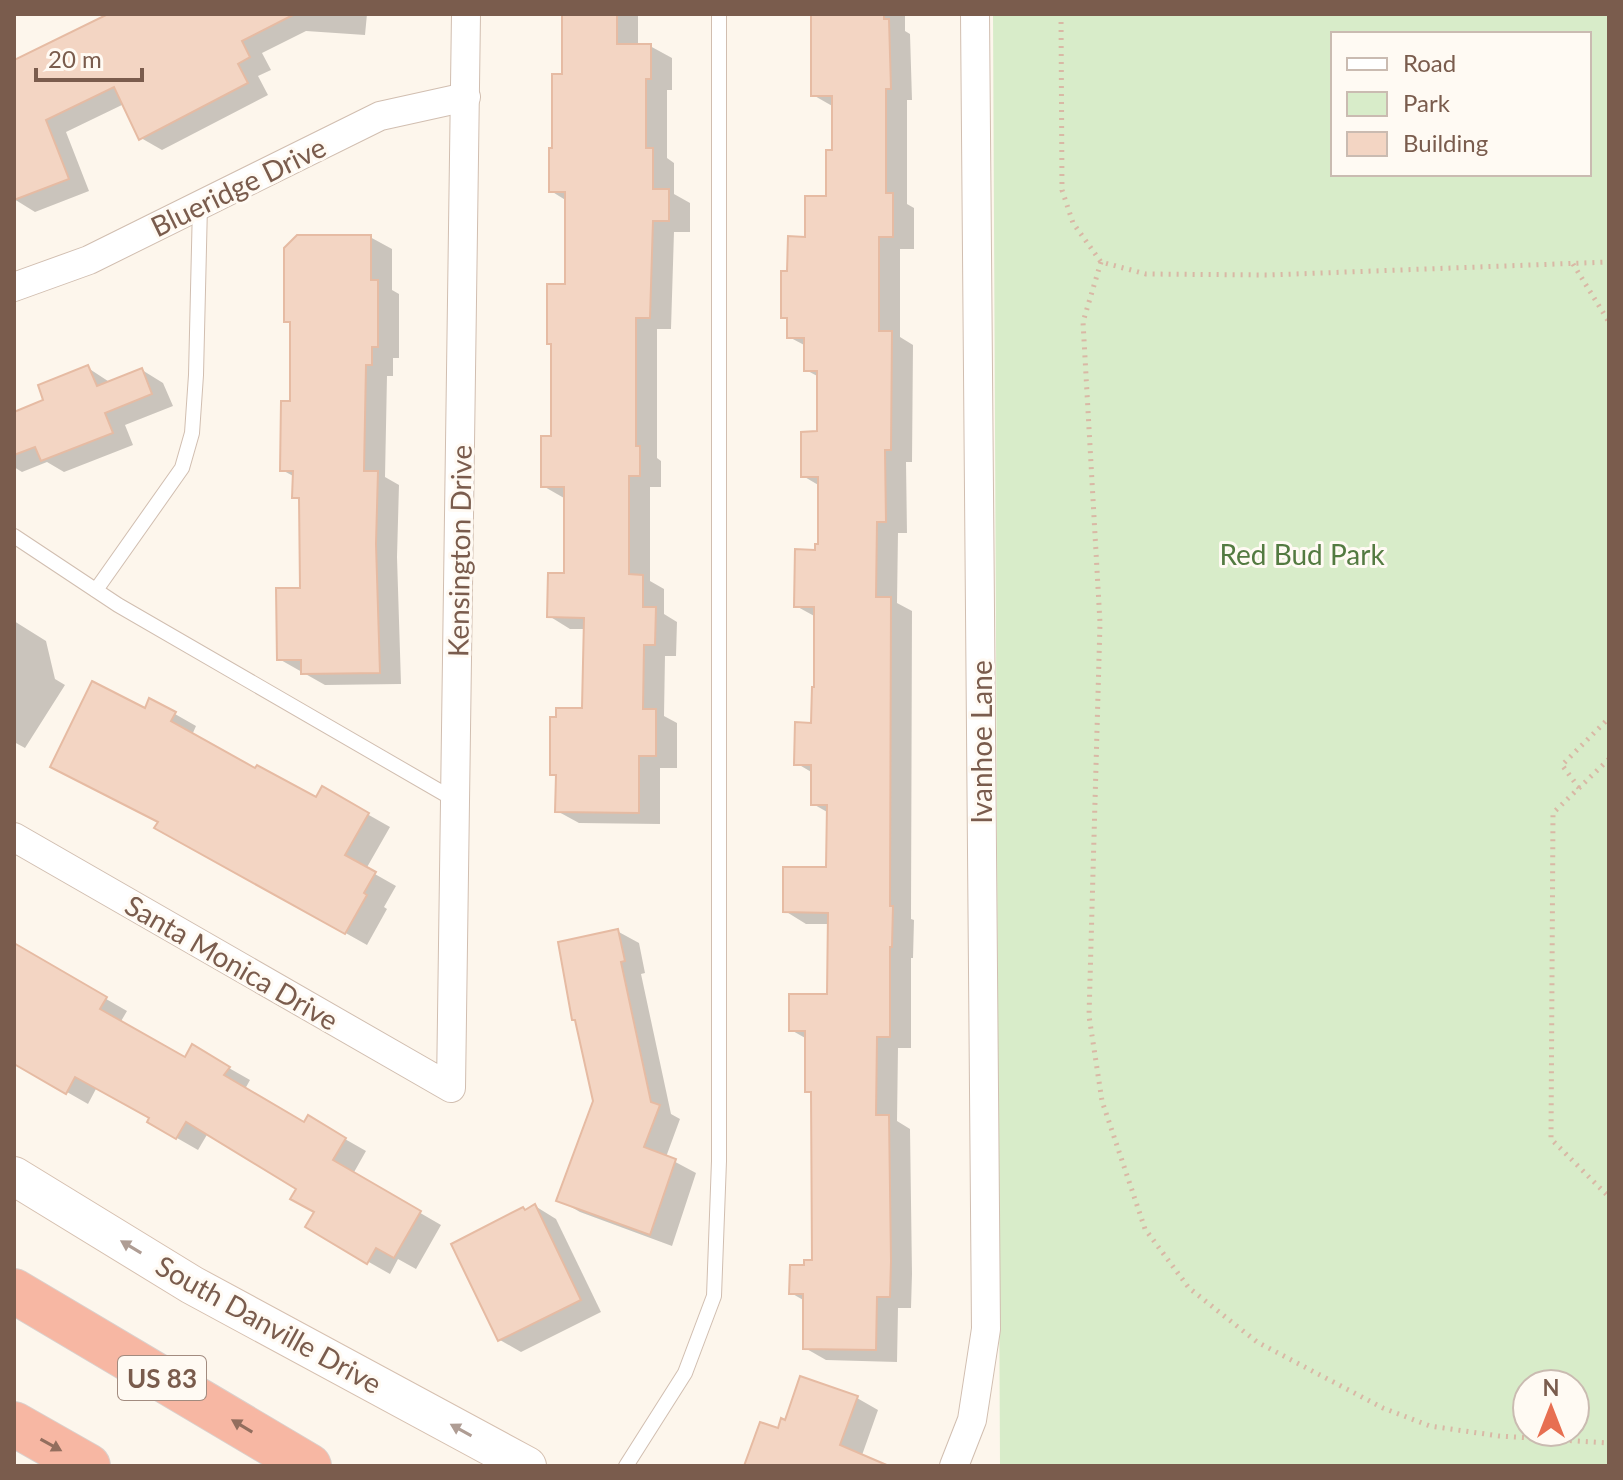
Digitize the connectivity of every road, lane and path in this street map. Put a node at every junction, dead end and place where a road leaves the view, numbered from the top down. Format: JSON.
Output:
{"nodes":[{"id":1,"x":466,"y":14,"type":"edge"},
{"id":2,"x":719,"y":14,"type":"edge"},
{"id":3,"x":975,"y":14,"type":"edge"},
{"id":4,"x":1061,"y":14,"type":"edge"},
{"id":5,"x":466,"y":97,"type":"junction"},
{"id":6,"x":200,"y":205,"type":"junction"},
{"id":7,"x":1101,"y":262,"type":"junction"},
{"id":8,"x":1609,"y":262,"type":"edge"},
{"id":9,"x":1573,"y":263,"type":"junction"},
{"id":10,"x":14,"y":287,"type":"edge"},
{"id":11,"x":1609,"y":322,"type":"edge"},
{"id":12,"x":14,"y":536,"type":"edge"},
{"id":13,"x":96,"y":590,"type":"junction"},
{"id":14,"x":1609,"y":718,"type":"edge"},
{"id":15,"x":1609,"y":759,"type":"edge"},
{"id":16,"x":1579,"y":788,"type":"junction"},
{"id":17,"x":455,"y":800,"type":"junction"},
{"id":18,"x":14,"y":837,"type":"edge"},
{"id":19,"x":451,"y":1088,"type":"joint"},
{"id":20,"x":14,"y":1176,"type":"edge"},
{"id":21,"x":1609,"y":1197,"type":"edge"},
{"id":22,"x":14,"y":1291,"type":"edge"},
{"id":23,"x":14,"y":1424,"type":"edge"},
{"id":24,"x":1609,"y":1443,"type":"edge"},
{"id":25,"x":88,"y":1466,"type":"edge"},
{"id":26,"x":309,"y":1466,"type":"edge"},
{"id":27,"x":527,"y":1466,"type":"edge"},
{"id":28,"x":626,"y":1466,"type":"edge"},
{"id":29,"x":954,"y":1466,"type":"edge"}],
"edges":[{"from":1,"to":5,"type":"street","name":"Kensington Drive"},
{"from":2,"to":28,"type":"lane"},
{"from":3,"to":29,"type":"street","name":"Ivanhoe Lane"},
{"from":4,"to":7,"type":"path"},
{"from":5,"to":6,"type":"street","name":"Blueridge Drive"},
{"from":5,"to":17,"type":"street","name":"Kensington Drive"},
{"from":6,"to":10,"type":"street","name":"Blueridge Drive"},
{"from":6,"to":13,"type":"lane"},
{"from":7,"to":9,"type":"path"},
{"from":7,"to":24,"type":"path"},
{"from":8,"to":9,"type":"path"},
{"from":9,"to":11,"type":"path"},
{"from":12,"to":13,"type":"lane"},
{"from":13,"to":17,"type":"lane"},
{"from":14,"to":16,"type":"path"},
{"from":15,"to":16,"type":"path"},
{"from":16,"to":21,"type":"path"},
{"from":17,"to":19,"type":"street","name":"Kensington Drive"},
{"from":18,"to":19,"type":"street","name":"Santa Monica Drive"},
{"from":27,"to":20,"type":"main road","name":"South Danville Drive","one_way":true},
{"from":26,"to":22,"type":"highway","number":"US 83","one_way":true},
{"from":23,"to":25,"type":"highway","one_way":true}]}
